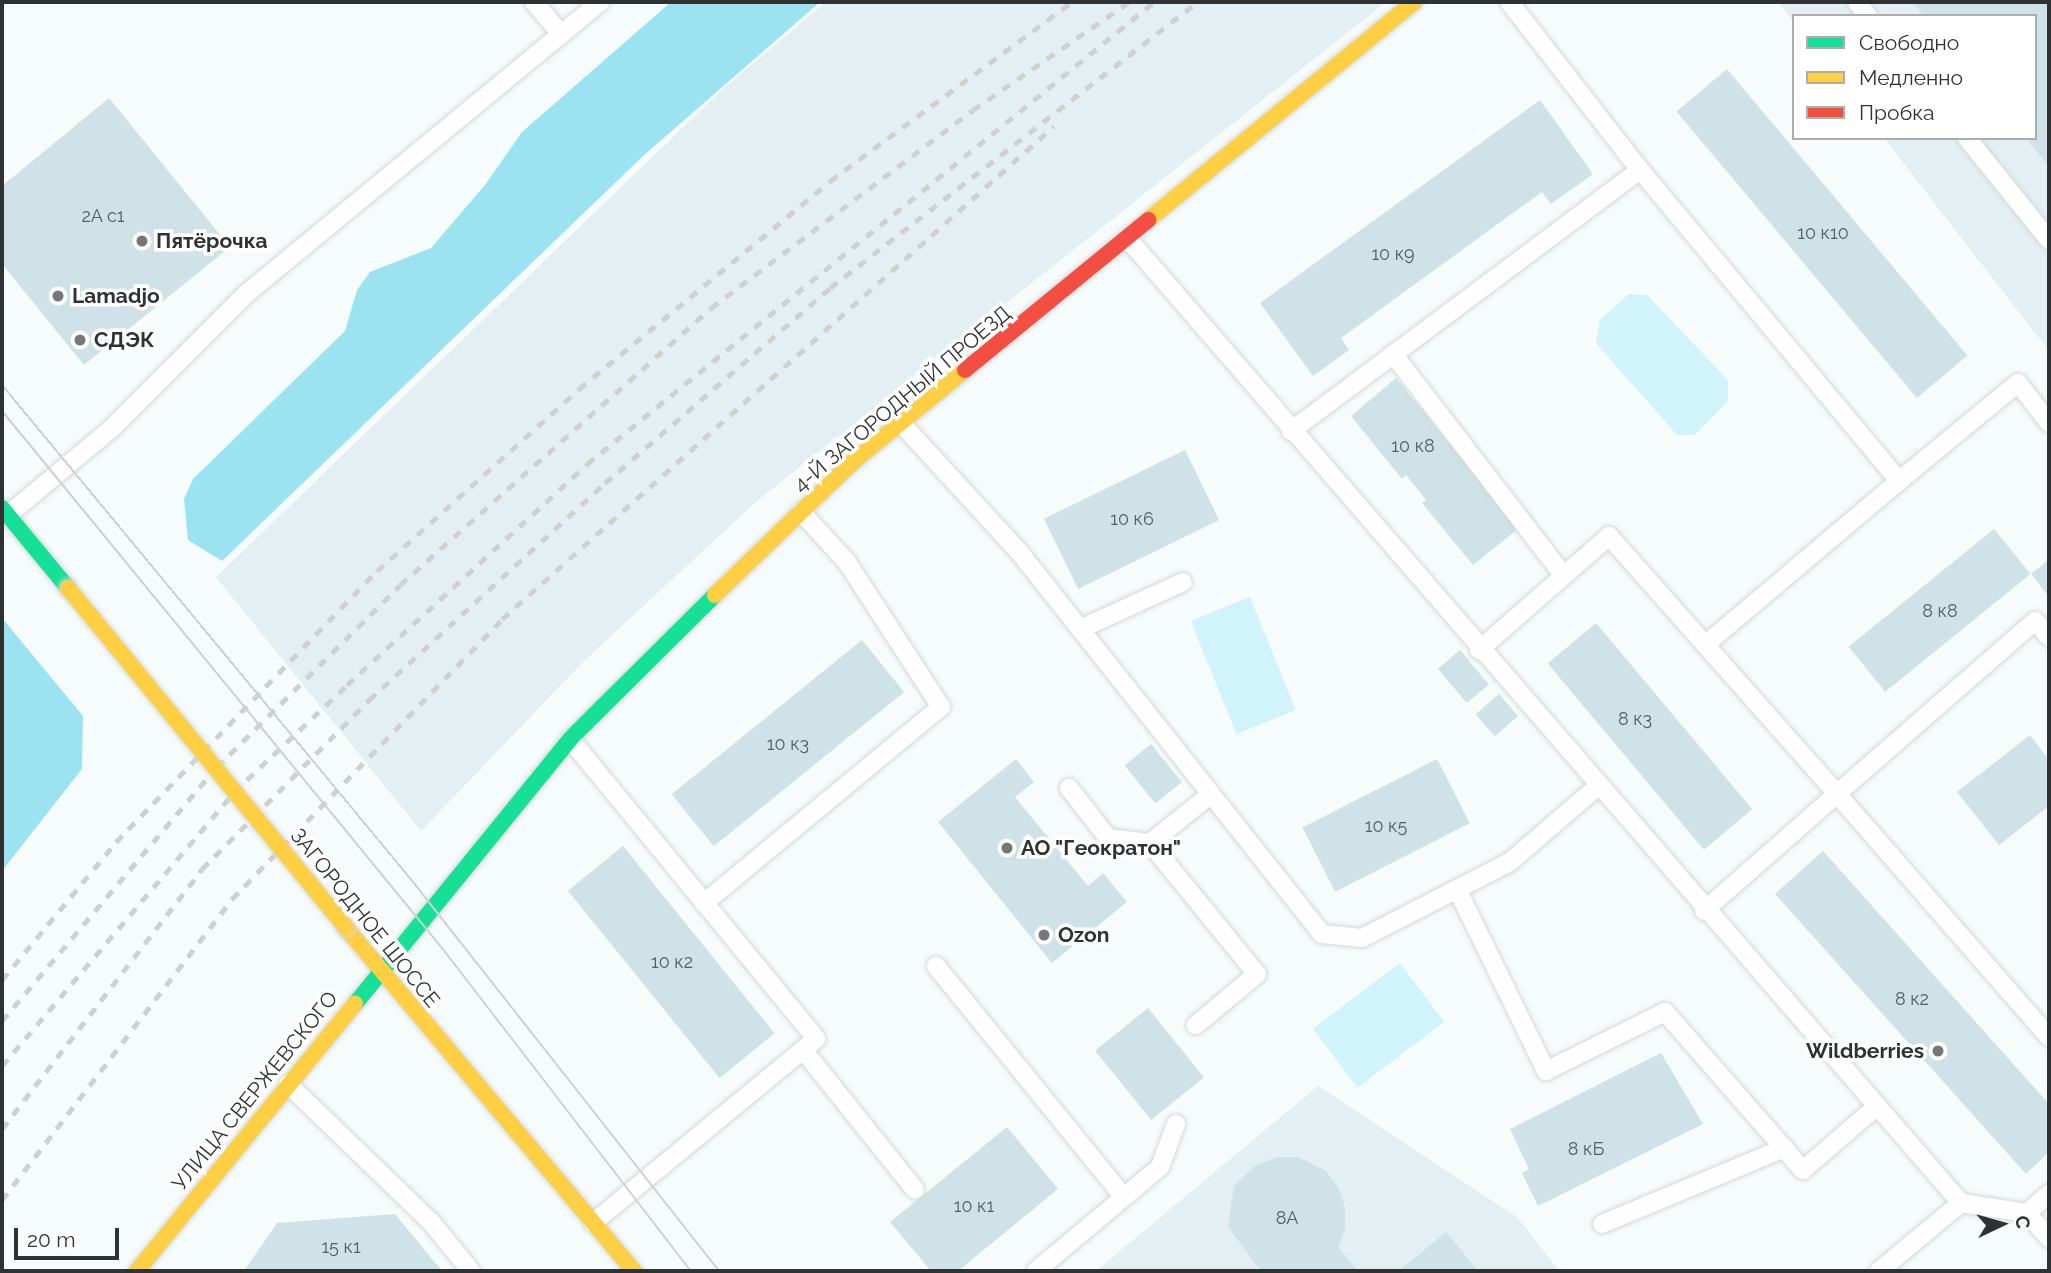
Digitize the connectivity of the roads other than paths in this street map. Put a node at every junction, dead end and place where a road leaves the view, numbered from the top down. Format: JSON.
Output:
{"nodes":[{"id":1,"x":534,"y":2,"type":"edge"},
{"id":2,"x":600,"y":2,"type":"edge"},
{"id":3,"x":1414,"y":2,"type":"edge"},
{"id":4,"x":1509,"y":2,"type":"edge"},
{"id":5,"x":561,"y":34,"type":"junction"},
{"id":6,"x":1969,"y":140,"type":"edge"},
{"id":7,"x":1640,"y":170,"type":"junction"},
{"id":8,"x":1128,"y":239,"type":"junction"},
{"id":9,"x":2049,"y":240,"type":"edge"},
{"id":10,"x":1393,"y":354,"type":"junction"},
{"id":11,"x":901,"y":423,"type":"junction"},
{"id":12,"x":2049,"y":423,"type":"edge"},
{"id":13,"x":1291,"y":431,"type":"junction"},
{"id":14,"x":1899,"y":481,"type":"junction"},
{"id":15,"x":5,"y":511,"type":"edge"},
{"id":16,"x":801,"y":512,"type":"junction"},
{"id":17,"x":1564,"y":576,"type":"junction"},
{"id":18,"x":1183,"y":582,"type":"dead end"},
{"id":19,"x":1080,"y":629,"type":"junction"},
{"id":20,"x":2049,"y":637,"type":"edge"},
{"id":21,"x":1705,"y":645,"type":"junction"},
{"id":22,"x":1479,"y":650,"type":"junction"},
{"id":23,"x":570,"y":739,"type":"junction"},
{"id":24,"x":1597,"y":787,"type":"junction"},
{"id":25,"x":1069,"y":788,"type":"dead end"},
{"id":26,"x":1837,"y":794,"type":"junction"},
{"id":27,"x":1210,"y":795,"type":"junction"},
{"id":28,"x":1150,"y":843,"type":"junction"},
{"id":29,"x":1457,"y":889,"type":"junction"},
{"id":30,"x":704,"y":902,"type":"junction"},
{"id":31,"x":1704,"y":911,"type":"junction"},
{"id":32,"x":936,"y":965,"type":"dead end"},
{"id":33,"x":380,"y":971,"type":"junction"},
{"id":34,"x":1196,"y":1025,"type":"dead end"},
{"id":35,"x":2049,"y":1037,"type":"edge"},
{"id":36,"x":803,"y":1050,"type":"junction"},
{"id":37,"x":288,"y":1084,"type":"junction"},
{"id":38,"x":1876,"y":1107,"type":"junction"},
{"id":39,"x":1176,"y":1124,"type":"dead end"},
{"id":40,"x":1784,"y":1148,"type":"junction"},
{"id":41,"x":915,"y":1190,"type":"dead end"},
{"id":42,"x":2049,"y":1194,"type":"edge"},
{"id":43,"x":1124,"y":1197,"type":"junction"},
{"id":44,"x":1961,"y":1203,"type":"junction"},
{"id":45,"x":2027,"y":1213,"type":"junction"},
{"id":46,"x":593,"y":1223,"type":"junction"},
{"id":47,"x":1602,"y":1224,"type":"dead end"},
{"id":48,"x":2049,"y":1238,"type":"edge"},
{"id":49,"x":137,"y":1271,"type":"edge"},
{"id":50,"x":471,"y":1271,"type":"edge"},
{"id":51,"x":634,"y":1271,"type":"edge"},
{"id":52,"x":1036,"y":1271,"type":"edge"},
{"id":53,"x":1879,"y":1271,"type":"edge"}],
"edges":[{"from":1,"to":5,"type":"lane"},
{"from":2,"to":5,"type":"lane"},
{"from":3,"to":8,"type":"street","name":"4-Й ЗАГОРОДНЫЙ ПРОЕЗД"},
{"from":4,"to":7,"type":"lane"},
{"from":5,"to":15,"type":"lane"},
{"from":6,"to":9,"type":"lane"},
{"from":7,"to":10,"type":"lane"},
{"from":7,"to":14,"type":"lane"},
{"from":8,"to":11,"type":"street","name":"4-Й ЗАГОРОДНЫЙ ПРОЕЗД"},
{"from":8,"to":13,"type":"lane"},
{"from":10,"to":13,"type":"lane"},
{"from":10,"to":17,"type":"lane"},
{"from":11,"to":16,"type":"street","name":"4-Й ЗАГОРОДНЫЙ ПРОЕЗД"},
{"from":11,"to":19,"type":"lane"},
{"from":12,"to":14,"type":"lane"},
{"from":13,"to":22,"type":"lane"},
{"from":14,"to":21,"type":"lane"},
{"from":15,"to":33,"type":"street","name":"ЗАГОРОДНОЕ ШОССЕ","bridge":true},
{"from":16,"to":23,"type":"street","name":"4-Й ЗАГОРОДНЫЙ ПРОЕЗД"},
{"from":16,"to":30,"type":"lane"},
{"from":17,"to":21,"type":"lane"},
{"from":17,"to":22,"type":"lane"},
{"from":18,"to":19,"type":"lane"},
{"from":19,"to":27,"type":"lane"},
{"from":20,"to":26,"type":"lane"},
{"from":21,"to":26,"type":"lane"},
{"from":22,"to":24,"type":"lane"},
{"from":23,"to":30,"type":"lane"},
{"from":23,"to":33,"type":"street","name":"4-Й ЗАГОРОДНЫЙ ПРОЕЗД"},
{"from":24,"to":29,"type":"lane"},
{"from":24,"to":31,"type":"lane"},
{"from":25,"to":28,"type":"lane"},
{"from":26,"to":31,"type":"lane"},
{"from":26,"to":35,"type":"lane"},
{"from":27,"to":28,"type":"lane"},
{"from":27,"to":29,"type":"lane"},
{"from":28,"to":34,"type":"lane"},
{"from":29,"to":40,"type":"lane"},
{"from":30,"to":36,"type":"lane"},
{"from":31,"to":38,"type":"lane"},
{"from":32,"to":43,"type":"lane"},
{"from":33,"to":37,"type":"street","name":"УЛИЦА СВЕРЖЕВСКОГО"},
{"from":33,"to":46,"type":"street","name":"ЗАГОРОДНОЕ ШОССЕ"},
{"from":36,"to":41,"type":"lane"},
{"from":36,"to":46,"type":"lane"},
{"from":37,"to":49,"type":"street","name":"УЛИЦА СВЕРЖЕВСКОГО"},
{"from":37,"to":50,"type":"lane"},
{"from":38,"to":40,"type":"lane"},
{"from":38,"to":44,"type":"lane"},
{"from":39,"to":43,"type":"lane"},
{"from":40,"to":47,"type":"lane"},
{"from":42,"to":45,"type":"lane"},
{"from":43,"to":52,"type":"lane"},
{"from":44,"to":45,"type":"lane"},
{"from":44,"to":53,"type":"lane"},
{"from":45,"to":48,"type":"lane"},
{"from":46,"to":51,"type":"street","name":"ЗАГОРОДНОЕ ШОССЕ"}]}
